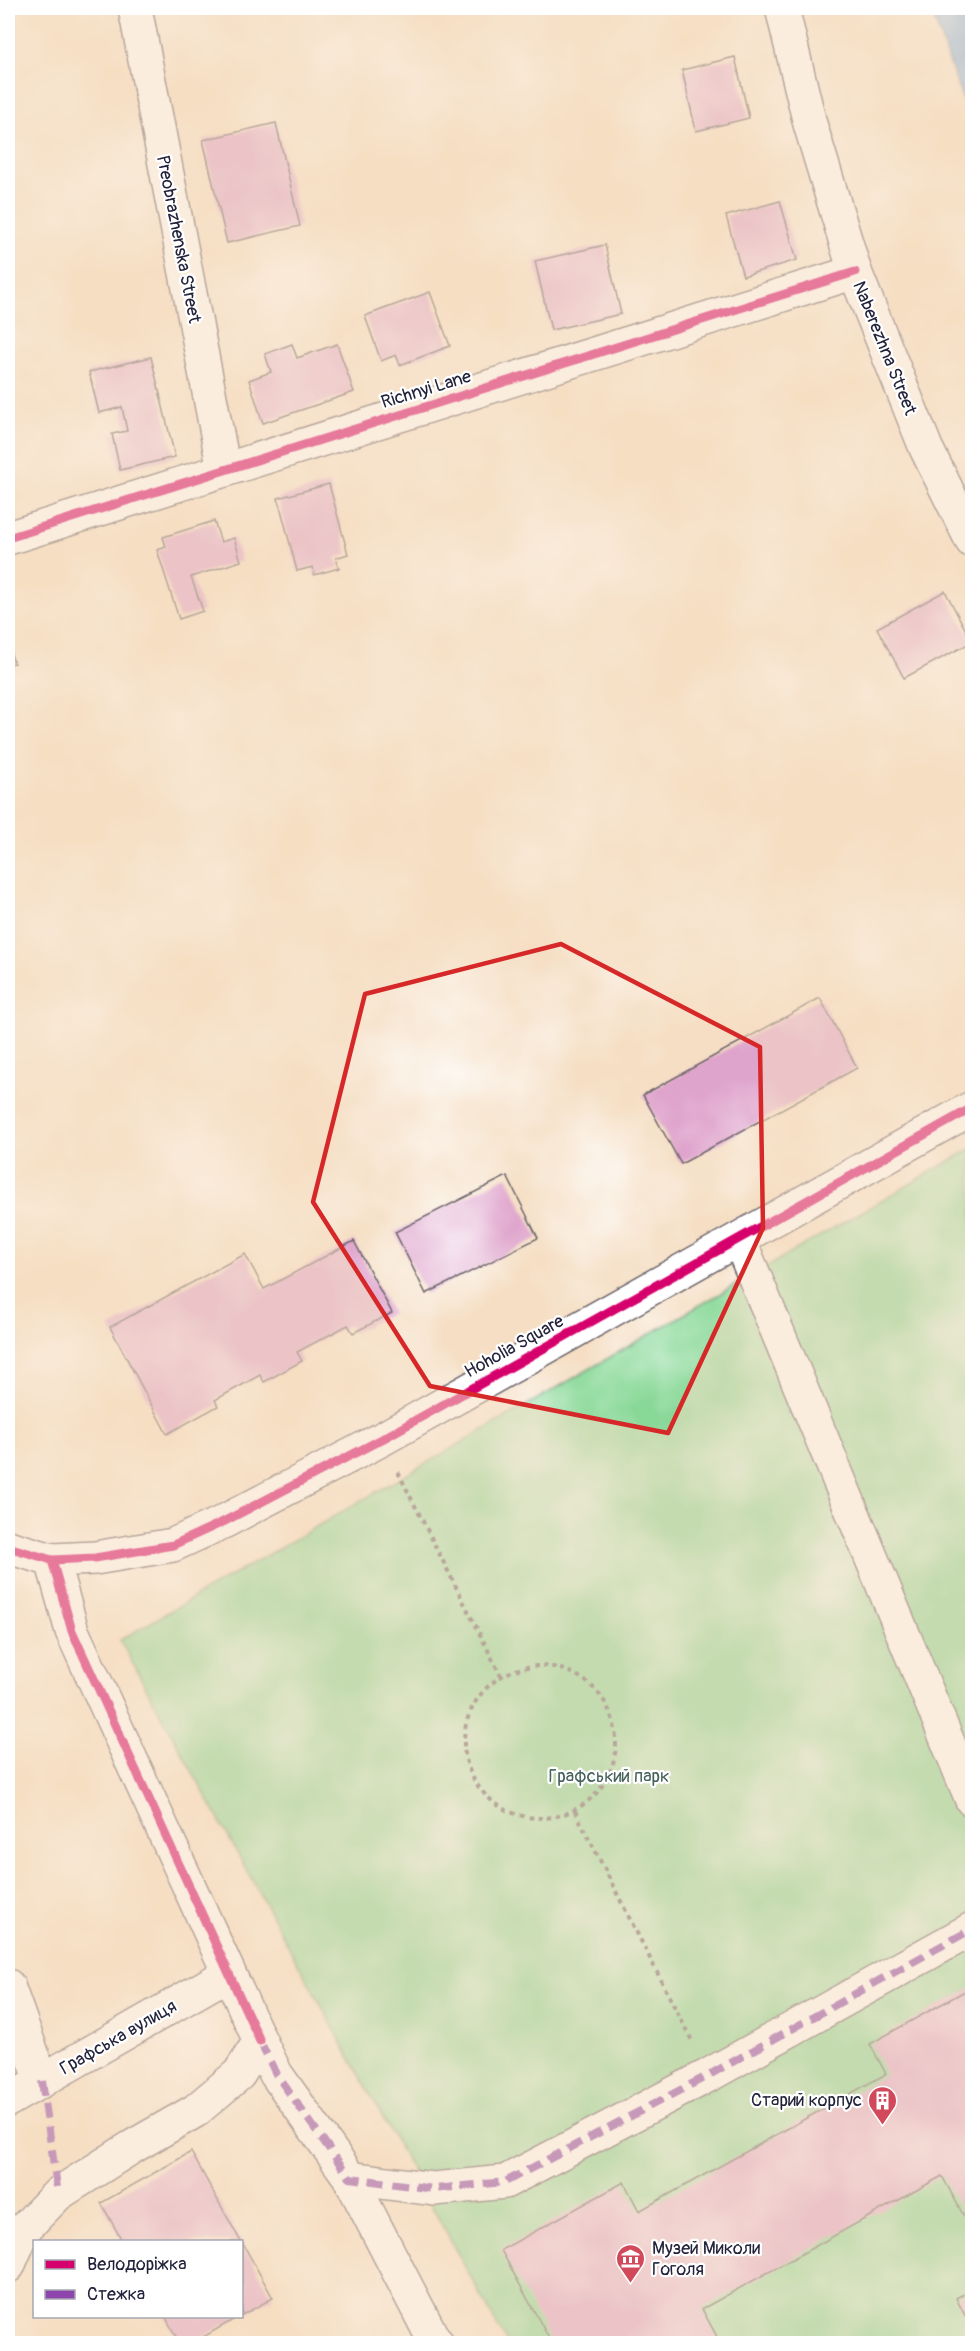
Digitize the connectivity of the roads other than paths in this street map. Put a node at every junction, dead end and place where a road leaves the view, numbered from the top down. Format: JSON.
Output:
{"nodes":[{"id":1,"x":135,"y":8,"type":"edge"},
{"id":2,"x":782,"y":8,"type":"edge"},
{"id":3,"x":855,"y":272,"type":"junction"},
{"id":4,"x":224,"y":470,"type":"junction"},
{"id":5,"x":8,"y":538,"type":"edge"},
{"id":6,"x":972,"y":541,"type":"edge"},
{"id":7,"x":972,"y":1108,"type":"edge"},
{"id":8,"x":739,"y":1239,"type":"junction"},
{"id":9,"x":8,"y":1547,"type":"edge"},
{"id":10,"x":52,"y":1560,"type":"junction"},
{"id":11,"x":972,"y":1800,"type":"edge"},
{"id":12,"x":972,"y":1929,"type":"edge"},
{"id":13,"x":228,"y":1974,"type":"junction"},
{"id":14,"x":8,"y":1986,"type":"edge"},
{"id":15,"x":260,"y":2042,"type":"junction"},
{"id":16,"x":42,"y":2081,"type":"junction"},
{"id":17,"x":8,"y":2100,"type":"edge"},
{"id":18,"x":350,"y":2178,"type":"junction"},
{"id":19,"x":8,"y":2266,"type":"edge"},
{"id":20,"x":436,"y":2343,"type":"edge"}],
"edges":[{"from":1,"to":4,"type":"street","name":"Preobrazhenska Street"},
{"from":2,"to":3,"type":"street","name":"Naberezhna Street"},
{"from":3,"to":4,"type":"street","name":"Richnyi Lane"},
{"from":3,"to":6,"type":"street","name":"Naberezhna Street"},
{"from":4,"to":5,"type":"street","name":"Richnyi Lane"},
{"from":7,"to":8,"type":"street","name":"Hoholia Square"},
{"from":8,"to":10,"type":"street","name":"Hoholia Square"},
{"from":8,"to":11,"type":"street"},
{"from":9,"to":10,"type":"street","name":"Hoholia Square"},
{"from":10,"to":13,"type":"street"},
{"from":12,"to":18,"type":"street"},
{"from":13,"to":15,"type":"street"},
{"from":13,"to":16,"type":"street","name":"Графська вулиця"},
{"from":14,"to":16,"type":"street"},
{"from":15,"to":18,"type":"street"},
{"from":15,"to":19,"type":"street"},
{"from":16,"to":17,"type":"street","name":"Графська вулиця"},
{"from":18,"to":20,"type":"street"}]}
